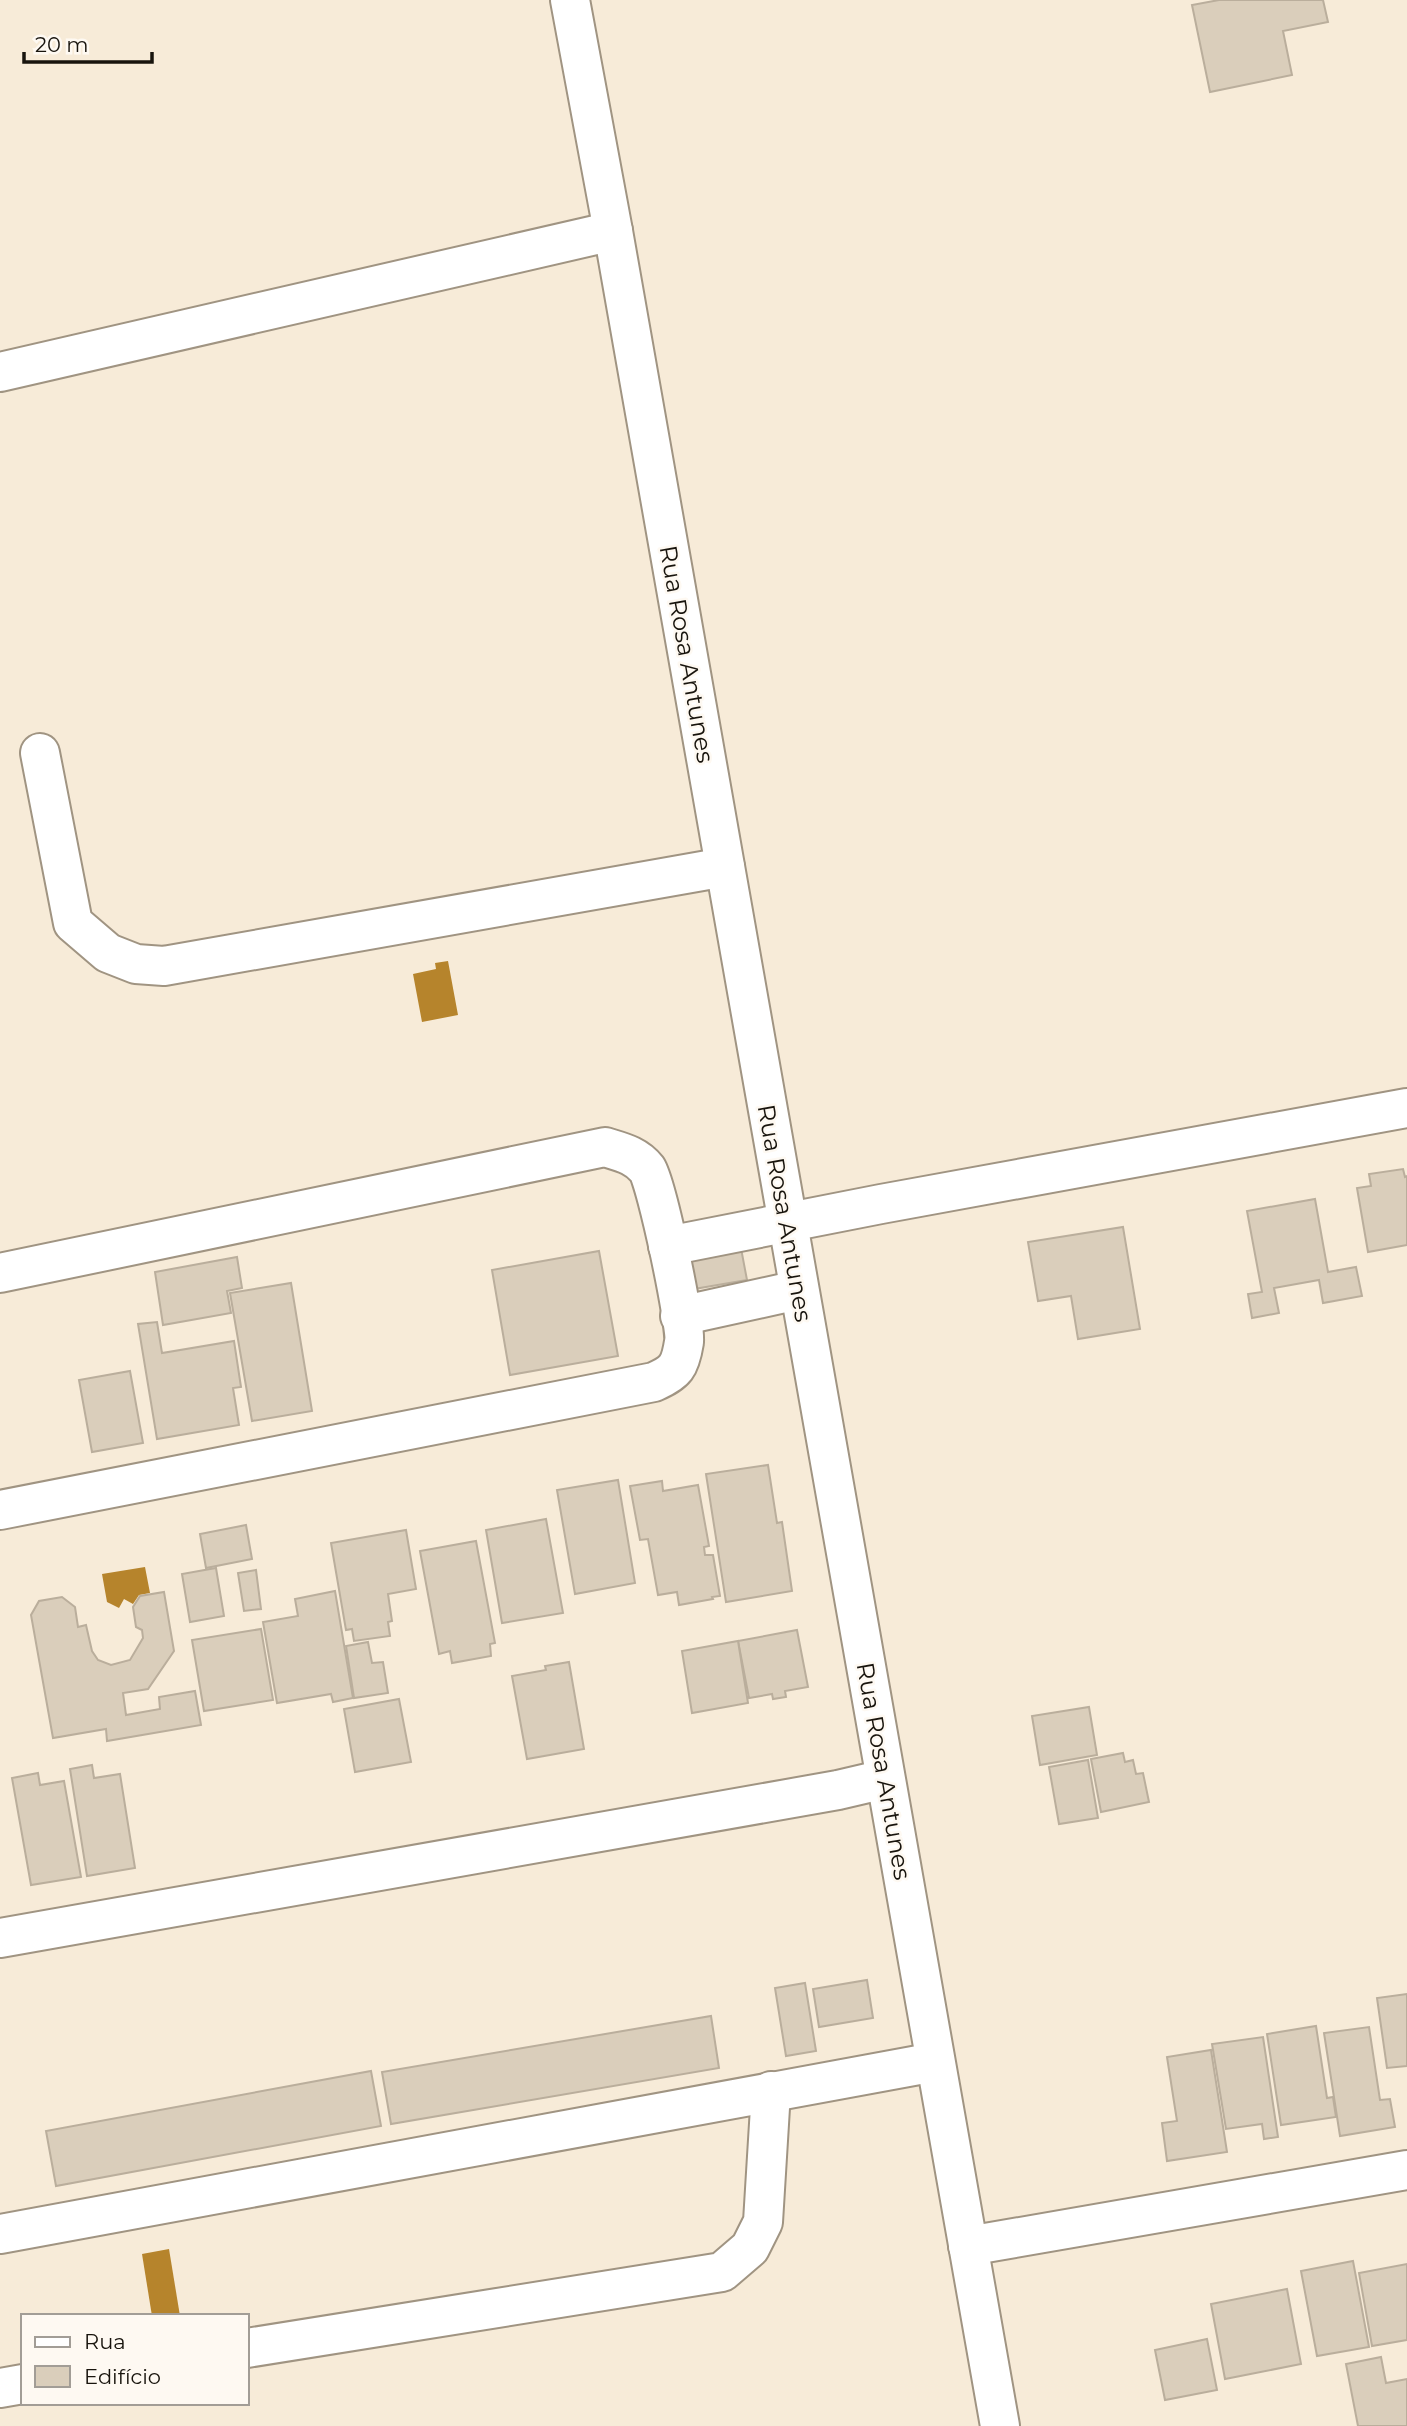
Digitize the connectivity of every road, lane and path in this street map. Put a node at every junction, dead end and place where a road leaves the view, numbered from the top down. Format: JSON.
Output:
{"nodes":[{"id":1,"x":570,"y":0,"type":"edge"},
{"id":2,"x":613,"y":231,"type":"junction"},
{"id":3,"x":0,"y":372,"type":"edge"},
{"id":4,"x":40,"y":753,"type":"dead end"},
{"id":5,"x":725,"y":867,"type":"junction"},
{"id":6,"x":1407,"y":1108,"type":"edge"},
{"id":7,"x":786,"y":1223,"type":"junction"},
{"id":8,"x":668,"y":1245,"type":"junction"},
{"id":9,"x":0,"y":1273,"type":"edge"},
{"id":10,"x":798,"y":1290,"type":"junction"},
{"id":11,"x":680,"y":1316,"type":"junction"},
{"id":12,"x":0,"y":1510,"type":"edge"},
{"id":13,"x":885,"y":1779,"type":"junction"},
{"id":14,"x":0,"y":1938,"type":"edge"},
{"id":15,"x":935,"y":2062,"type":"junction"},
{"id":16,"x":771,"y":2091,"type":"junction"},
{"id":17,"x":1407,"y":2170,"type":"edge"},
{"id":18,"x":0,"y":2234,"type":"edge"},
{"id":19,"x":968,"y":2246,"type":"junction"},
{"id":20,"x":248,"y":2348,"type":"edge"},
{"id":21,"x":21,"y":2384,"type":"edge"},
{"id":22,"x":0,"y":2388,"type":"edge"},
{"id":23,"x":1000,"y":2426,"type":"edge"}],
"edges":[{"from":1,"to":2,"type":"street","name":"Rua Rosa Antunes"},
{"from":2,"to":3,"type":"street"},
{"from":2,"to":5,"type":"street","name":"Rua Rosa Antunes"},
{"from":4,"to":5,"type":"street"},
{"from":5,"to":7,"type":"street","name":"Rua Rosa Antunes"},
{"from":6,"to":7,"type":"street"},
{"from":7,"to":8,"type":"street"},
{"from":7,"to":10,"type":"street","name":"Rua Rosa Antunes"},
{"from":8,"to":9,"type":"street"},
{"from":8,"to":11,"type":"street"},
{"from":10,"to":11,"type":"street"},
{"from":10,"to":13,"type":"street","name":"Rua Rosa Antunes"},
{"from":11,"to":12,"type":"street"},
{"from":13,"to":14,"type":"street"},
{"from":13,"to":15,"type":"street","name":"Rua Rosa Antunes"},
{"from":15,"to":16,"type":"street"},
{"from":15,"to":19,"type":"street","name":"Rua Rosa Antunes"},
{"from":16,"to":18,"type":"street"},
{"from":16,"to":20,"type":"street"},
{"from":17,"to":19,"type":"street"},
{"from":19,"to":23,"type":"street","name":"Rua Rosa Antunes"},
{"from":21,"to":22,"type":"street"}]}
